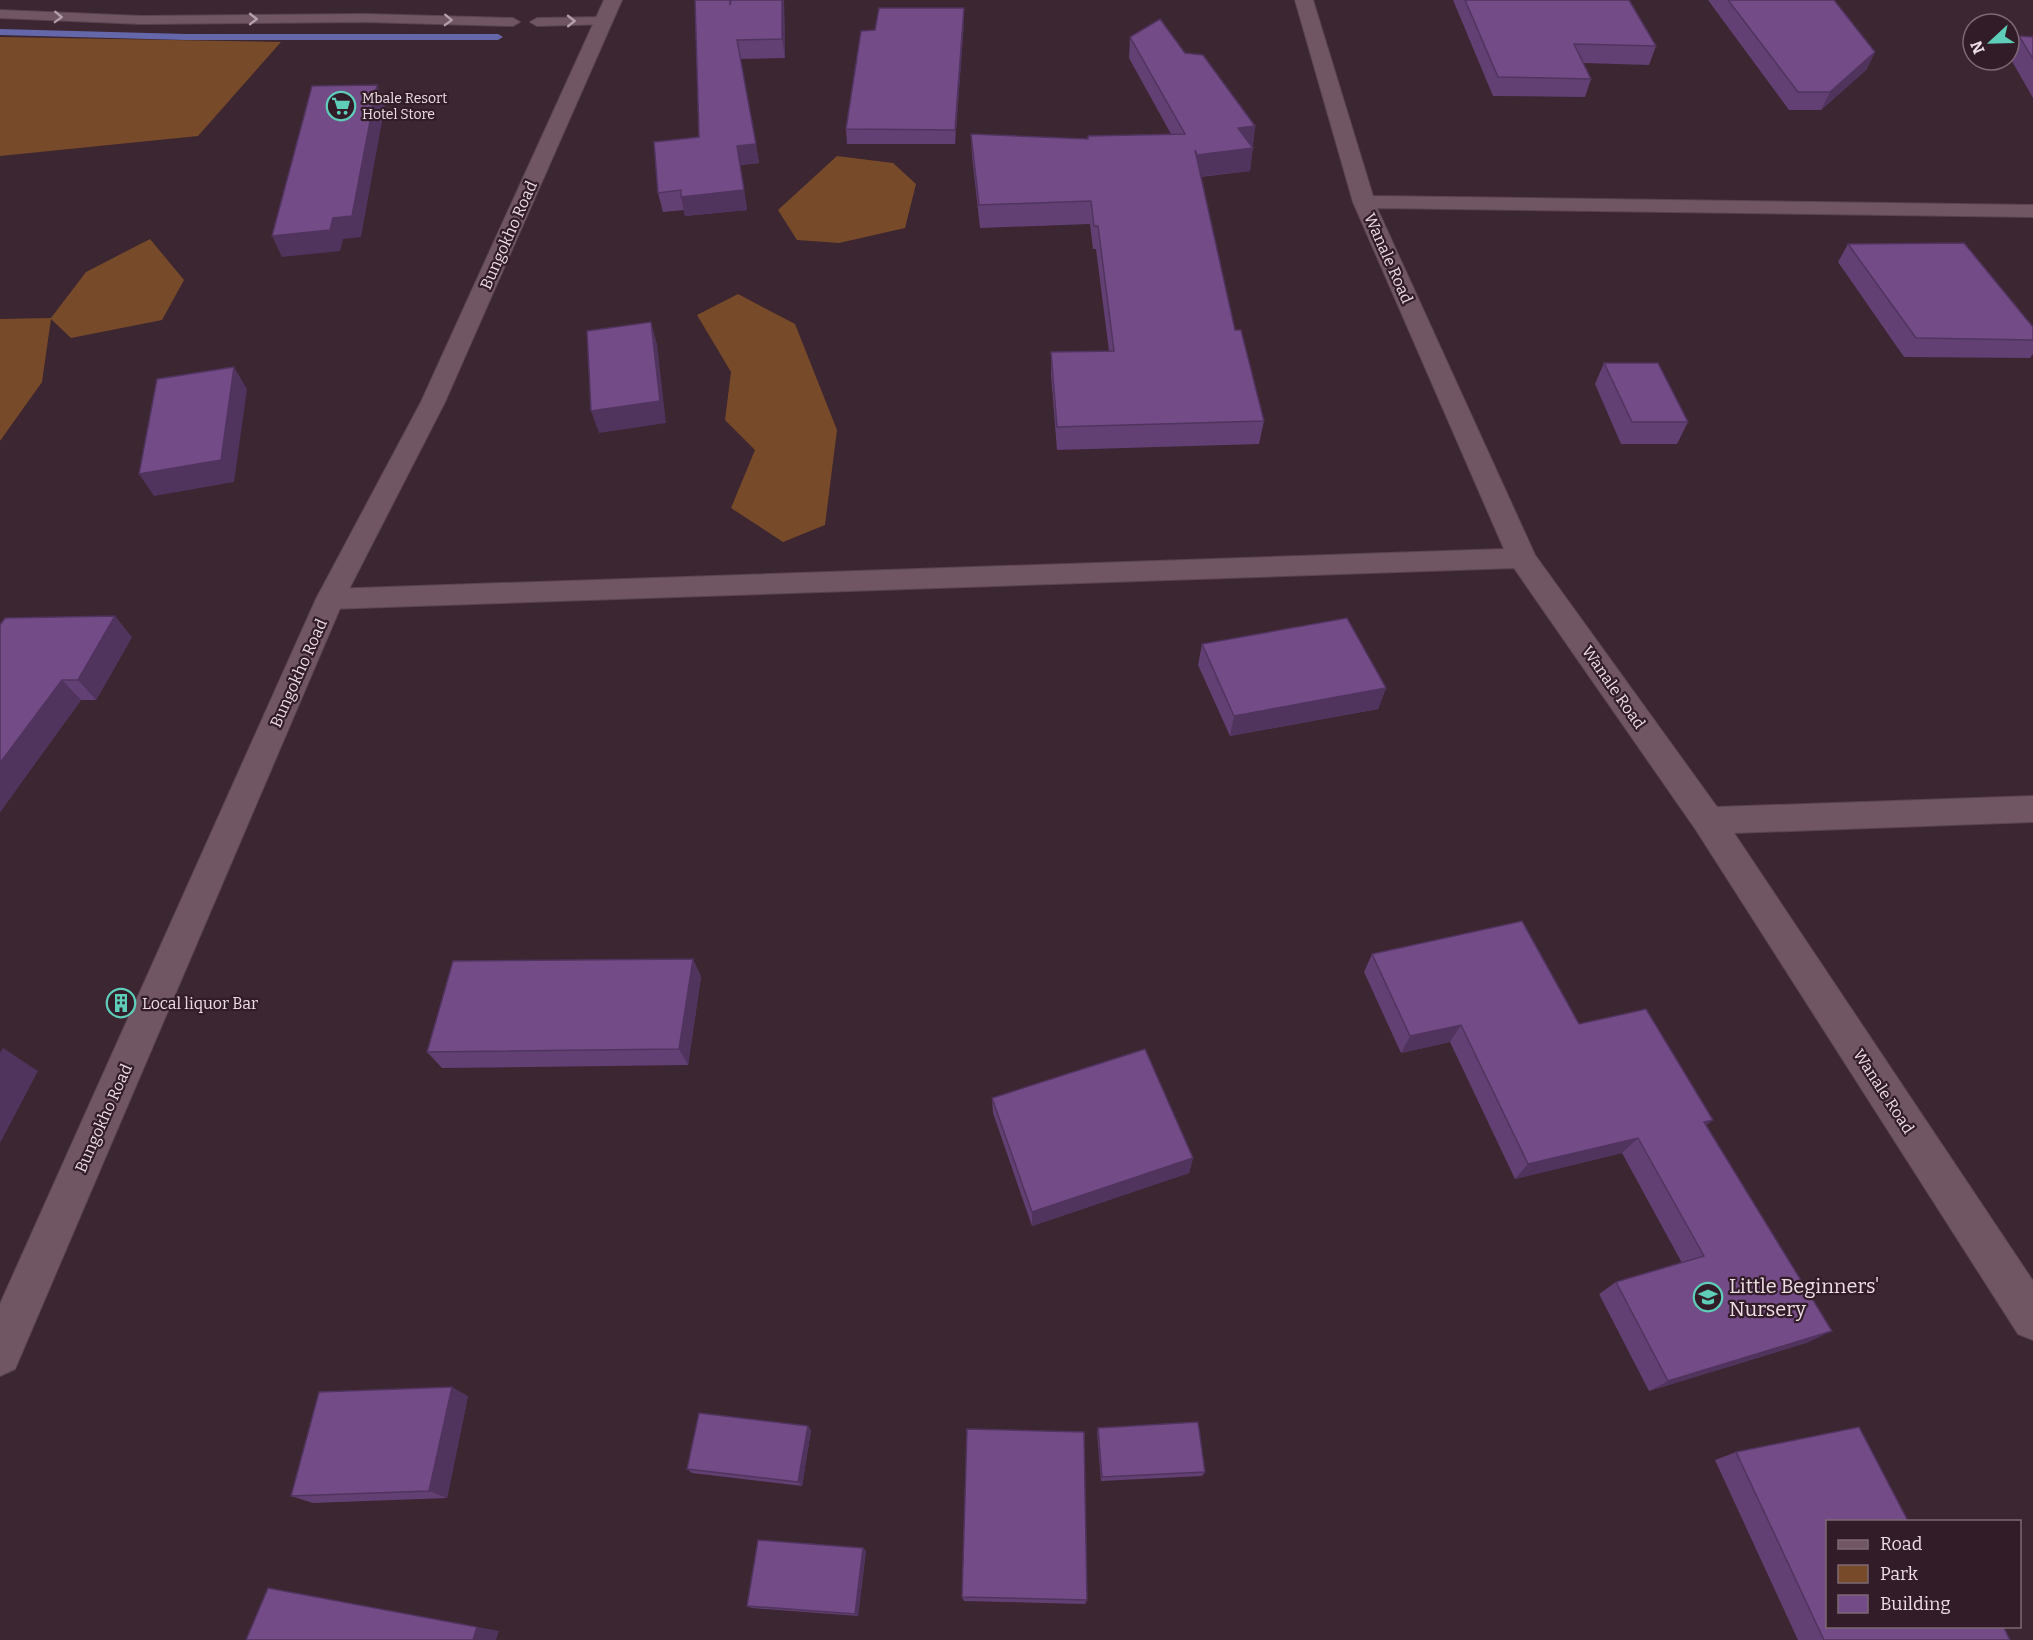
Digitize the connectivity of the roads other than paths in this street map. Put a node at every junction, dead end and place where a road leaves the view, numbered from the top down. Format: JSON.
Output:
{"nodes":[{"id":1,"x":1304,"y":0,"type":"edge"},
{"id":2,"x":0,"y":14,"type":"edge"},
{"id":3,"x":595,"y":26,"type":"edge"},
{"id":4,"x":67,"y":31,"type":"dead end"},
{"id":5,"x":1364,"y":202,"type":"junction"},
{"id":6,"x":2033,"y":211,"type":"edge"},
{"id":7,"x":1522,"y":558,"type":"junction"},
{"id":8,"x":330,"y":599,"type":"junction"},
{"id":9,"x":2033,"y":809,"type":"edge"},
{"id":10,"x":1708,"y":821,"type":"junction"},
{"id":11,"x":2033,"y":1318,"type":"edge"},
{"id":12,"x":0,"y":1354,"type":"edge"}],
"edges":[{"from":1,"to":5,"type":"street","name":"Wanale Road"},
{"from":2,"to":4,"type":"lane","one_way":true},
{"from":3,"to":3,"type":"lane","one_way":true},
{"from":3,"to":8,"type":"street","name":"Bungokho Road"},
{"from":5,"to":6,"type":"street"},
{"from":5,"to":7,"type":"street","name":"Wanale Road"},
{"from":7,"to":8,"type":"street"},
{"from":7,"to":10,"type":"street","name":"Wanale Road"},
{"from":8,"to":12,"type":"street","name":"Bungokho Road"},
{"from":9,"to":10,"type":"street"},
{"from":10,"to":11,"type":"street","name":"Wanale Road"}]}
